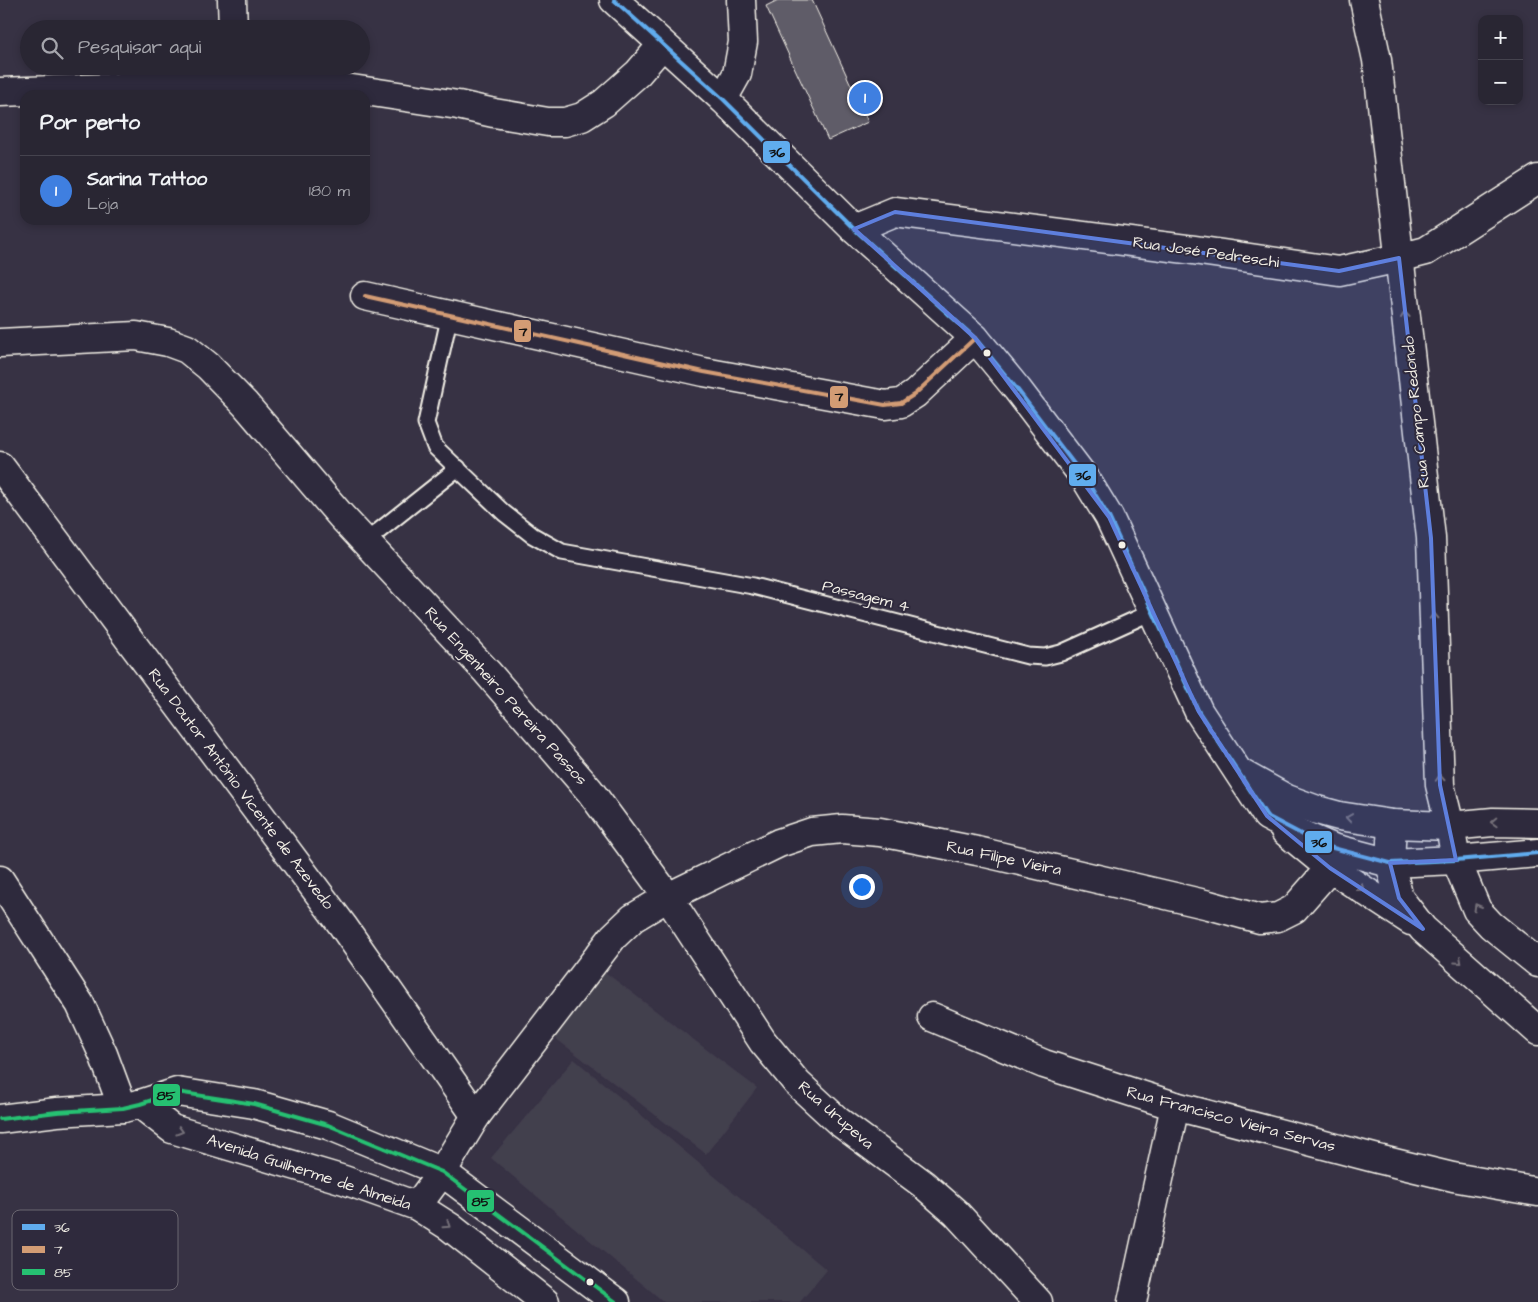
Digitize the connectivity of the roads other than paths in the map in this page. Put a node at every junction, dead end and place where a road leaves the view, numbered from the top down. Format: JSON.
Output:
{"nodes":[{"id":1,"x":232,"y":0,"type":"edge"},
{"id":2,"x":614,"y":0,"type":"edge"},
{"id":3,"x":741,"y":0,"type":"edge"},
{"id":4,"x":1364,"y":0,"type":"edge"},
{"id":5,"x":233,"y":20,"type":"edge"},
{"id":6,"x":662,"y":45,"type":"junction"},
{"id":7,"x":213,"y":75,"type":"edge"},
{"id":8,"x":256,"y":75,"type":"edge"},
{"id":9,"x":115,"y":90,"type":"edge"},
{"id":10,"x":359,"y":90,"type":"edge"},
{"id":11,"x":0,"y":92,"type":"edge"},
{"id":12,"x":20,"y":92,"type":"edge"},
{"id":13,"x":370,"y":92,"type":"edge"},
{"id":14,"x":723,"y":99,"type":"junction"},
{"id":15,"x":1538,"y":179,"type":"edge"},
{"id":16,"x":854,"y":229,"type":"junction"},
{"id":17,"x":1399,"y":258,"type":"junction"},
{"id":18,"x":365,"y":296,"type":"dead end"},
{"id":19,"x":450,"y":314,"type":"junction"},
{"id":20,"x":975,"y":338,"type":"junction"},
{"id":21,"x":0,"y":343,"type":"edge"},
{"id":22,"x":0,"y":466,"type":"edge"},
{"id":23,"x":458,"y":468,"type":"junction"},
{"id":24,"x":365,"y":542,"type":"junction"},
{"id":25,"x":1152,"y":612,"type":"junction"},
{"id":26,"x":1236,"y":771,"type":"junction"},
{"id":27,"x":1267,"y":816,"type":"junction"},
{"id":28,"x":1538,"y":823,"type":"edge"},
{"id":29,"x":1392,"y":824,"type":"junction"},
{"id":30,"x":1450,"y":826,"type":"junction"},
{"id":31,"x":1538,"y":853,"type":"edge"},
{"id":32,"x":1456,"y":860,"type":"junction"},
{"id":33,"x":1390,"y":863,"type":"junction"},
{"id":34,"x":1330,"y":868,"type":"junction"},
{"id":35,"x":0,"y":880,"type":"edge"},
{"id":36,"x":668,"y":897,"type":"junction"},
{"id":37,"x":1423,"y":929,"type":"junction"},
{"id":38,"x":1538,"y":963,"type":"edge"},
{"id":39,"x":932,"y":1017,"type":"dead end"},
{"id":40,"x":1538,"y":1031,"type":"edge"},
{"id":41,"x":131,"y":1106,"type":"junction"},
{"id":42,"x":1175,"y":1106,"type":"junction"},
{"id":43,"x":2,"y":1116,"type":"edge"},
{"id":44,"x":476,"y":1116,"type":"junction"},
{"id":45,"x":442,"y":1172,"type":"junction"},
{"id":46,"x":1538,"y":1192,"type":"edge"},
{"id":47,"x":417,"y":1206,"type":"junction"},
{"id":48,"x":545,"y":1302,"type":"edge"},
{"id":49,"x":616,"y":1302,"type":"edge"},
{"id":50,"x":1038,"y":1302,"type":"edge"},
{"id":51,"x":1132,"y":1302,"type":"edge"}],
"edges":[{"from":1,"to":5,"type":"street"},
{"from":2,"to":6,"type":"street"},
{"from":3,"to":14,"type":"street"},
{"from":4,"to":17,"type":"street","name":"Rua Campo Redondo"},
{"from":6,"to":13,"type":"street"},
{"from":6,"to":14,"type":"street"},
{"from":7,"to":9,"type":"street"},
{"from":8,"to":10,"type":"street"},
{"from":11,"to":12,"type":"street"},
{"from":14,"to":16,"type":"street"},
{"from":15,"to":17,"type":"street","name":"Rua José Pedreschi"},
{"from":16,"to":17,"type":"street","name":"Rua José Pedreschi"},
{"from":16,"to":20,"type":"street"},
{"from":30,"to":17,"type":"street","name":"Rua Campo Redondo","one_way":true},
{"from":18,"to":19,"type":"street"},
{"from":19,"to":20,"type":"street"},
{"from":19,"to":23,"type":"lane","name":"Passagem 4"},
{"from":20,"to":25,"type":"street"},
{"from":21,"to":24,"type":"street","name":"Rua Engenheiro Pereira Passos"},
{"from":22,"to":44,"type":"street","name":"Rua Doutor Antônio Vicente de Azevedo"},
{"from":23,"to":24,"type":"lane"},
{"from":23,"to":25,"type":"lane","name":"Passagem 4"},
{"from":24,"to":36,"type":"street","name":"Rua Engenheiro Pereira Passos"},
{"from":25,"to":26,"type":"street"},
{"from":26,"to":27,"type":"street"},
{"from":29,"to":26,"type":"street","one_way":true},
{"from":27,"to":33,"type":"street"},
{"from":27,"to":34,"type":"street"},
{"from":28,"to":30,"type":"street","one_way":true},
{"from":29,"to":30,"type":"street"},
{"from":29,"to":33,"type":"street"},
{"from":30,"to":32,"type":"street","name":"Rua Campo Redondo"},
{"from":31,"to":32,"type":"street"},
{"from":32,"to":33,"type":"street"},
{"from":38,"to":32,"type":"street","name":"Rua Campo Redondo","one_way":true},
{"from":33,"to":37,"type":"street"},
{"from":34,"to":36,"type":"street","name":"Rua Filipe Vieira"},
{"from":34,"to":37,"type":"street","one_way":true},
{"from":35,"to":41,"type":"street"},
{"from":36,"to":44,"type":"street"},
{"from":36,"to":50,"type":"street","name":"Rua Urupeva"},
{"from":37,"to":40,"type":"street","one_way":true},
{"from":39,"to":42,"type":"street","name":"Rua Francisco Vieira Servas"},
{"from":41,"to":43,"type":"street"},
{"from":41,"to":45,"type":"street"},
{"from":41,"to":47,"type":"street","name":"Avenida Guilherme de Almeida","one_way":true},
{"from":42,"to":46,"type":"street","name":"Rua Francisco Vieira Servas"},
{"from":42,"to":51,"type":"street"},
{"from":44,"to":45,"type":"street"},
{"from":45,"to":47,"type":"street"},
{"from":45,"to":49,"type":"street"},
{"from":47,"to":48,"type":"street","name":"Avenida Guilherme de Almeida","one_way":true}]}
